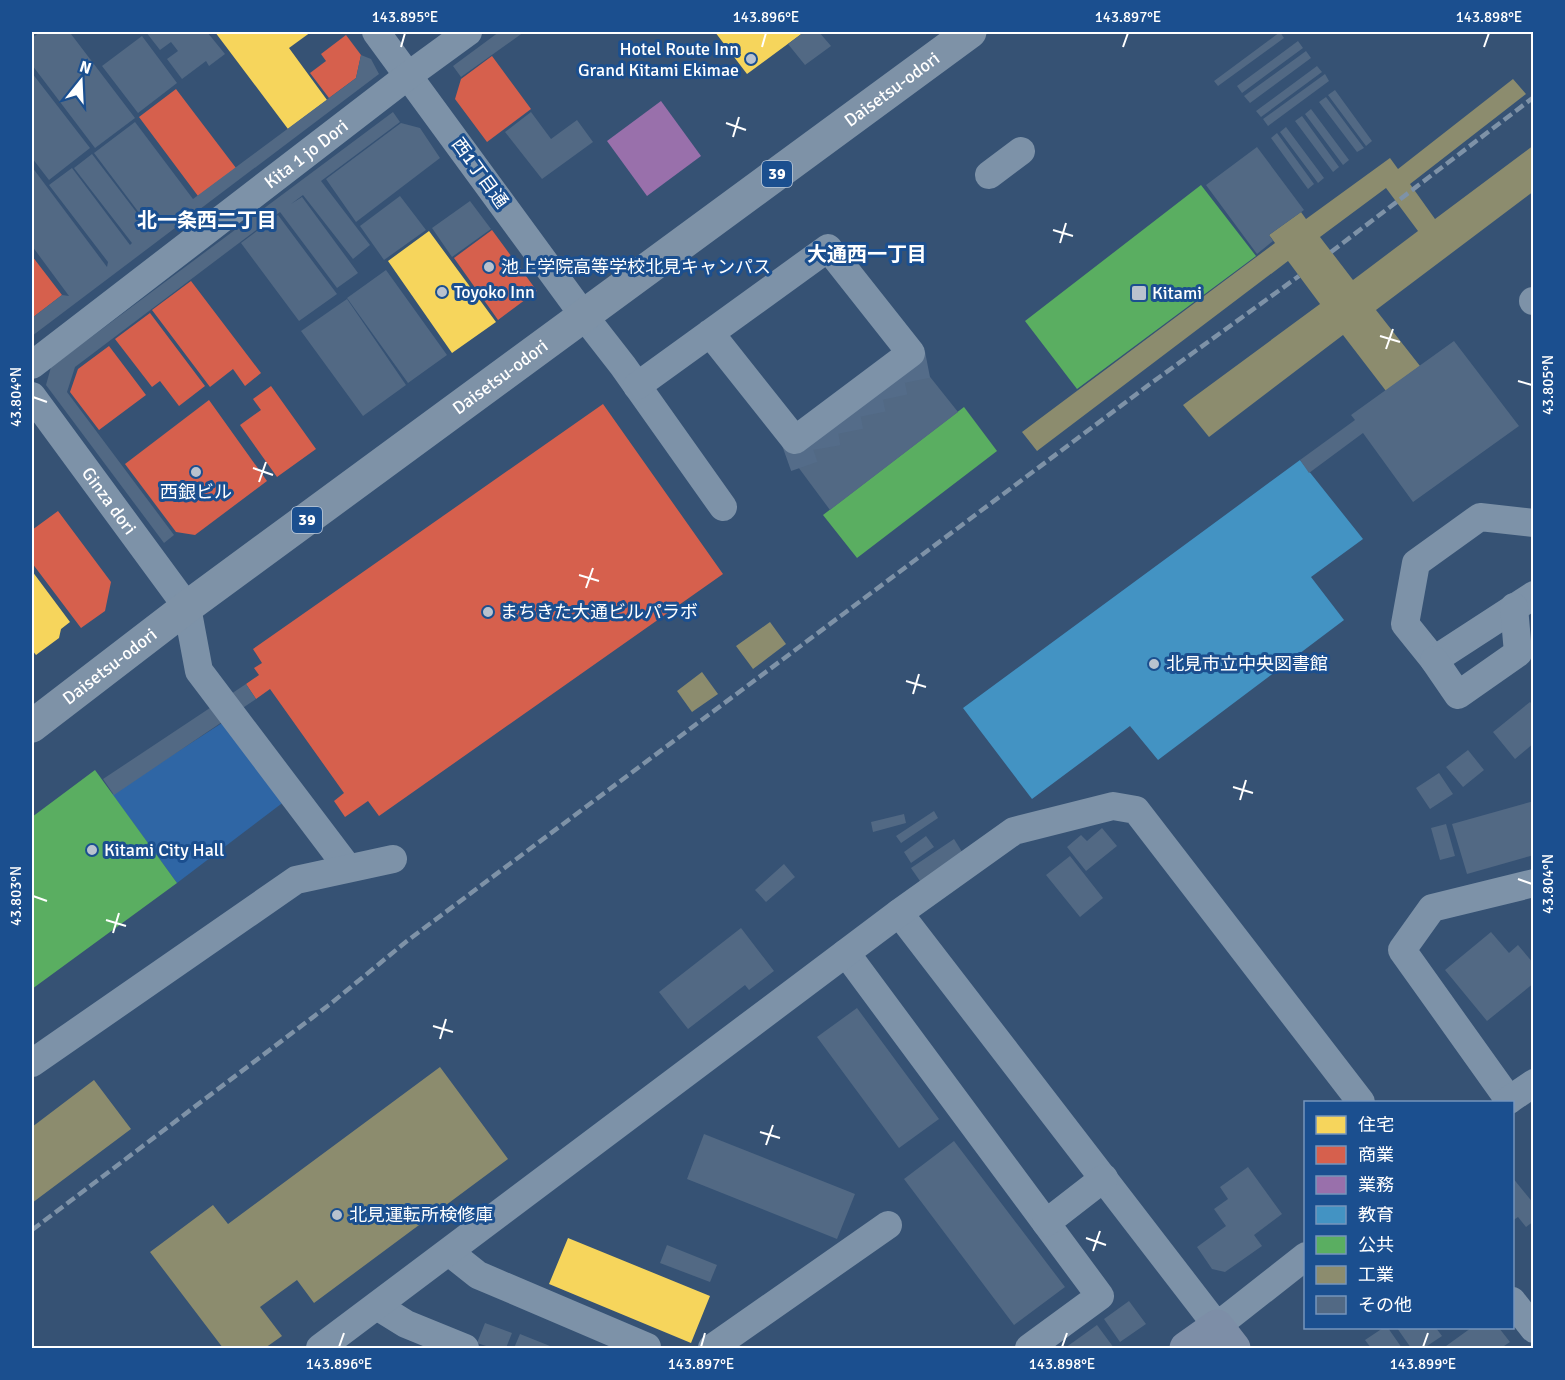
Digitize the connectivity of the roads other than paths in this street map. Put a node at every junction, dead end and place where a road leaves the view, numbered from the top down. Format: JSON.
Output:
{"nodes":[{"id":1,"x":376,"y":32,"type":"edge"},
{"id":2,"x":468,"y":32,"type":"edge"},
{"id":3,"x":970,"y":32,"type":"edge"},
{"id":4,"x":409,"y":75,"type":"junction"},
{"id":5,"x":1021,"y":152,"type":"dead end"},
{"id":6,"x":989,"y":175,"type":"dead end"},
{"id":7,"x":584,"y":316,"type":"junction"},
{"id":8,"x":710,"y":333,"type":"junction"},
{"id":9,"x":32,"y":365,"type":"edge"},
{"id":10,"x":637,"y":386,"type":"junction"},
{"id":11,"x":32,"y":396,"type":"edge"},
{"id":12,"x":723,"y":507,"type":"dead end"},
{"id":13,"x":1533,"y":523,"type":"edge"},
{"id":14,"x":1524,"y":601,"type":"edge"},
{"id":15,"x":188,"y":607,"type":"junction"},
{"id":16,"x":1434,"y":660,"type":"junction"},
{"id":17,"x":32,"y":726,"type":"edge"},
{"id":18,"x":393,"y":859,"type":"dead end"},
{"id":19,"x":348,"y":868,"type":"junction"},
{"id":20,"x":1533,"y":883,"type":"edge"},
{"id":21,"x":899,"y":913,"type":"junction"},
{"id":22,"x":846,"y":953,"type":"junction"},
{"id":23,"x":32,"y":1063,"type":"edge"},
{"id":24,"x":1522,"y":1095,"type":"edge"},
{"id":25,"x":1360,"y":1101,"type":"edge"},
{"id":26,"x":1104,"y":1178,"type":"junction"},
{"id":27,"x":1046,"y":1223,"type":"junction"},
{"id":28,"x":888,"y":1225,"type":"dead end"},
{"id":29,"x":449,"y":1252,"type":"junction"},
{"id":30,"x":1304,"y":1257,"type":"edge"},
{"id":31,"x":1514,"y":1304,"type":"edge"},
{"id":32,"x":377,"y":1306,"type":"junction"},
{"id":33,"x":1533,"y":1329,"type":"edge"},
{"id":34,"x":1225,"y":1337,"type":"edge"},
{"id":35,"x":331,"y":1346,"type":"edge"},
{"id":36,"x":646,"y":1347,"type":"edge"},
{"id":37,"x":465,"y":1348,"type":"edge"},
{"id":38,"x":712,"y":1348,"type":"edge"},
{"id":39,"x":1029,"y":1348,"type":"edge"},
{"id":40,"x":1186,"y":1348,"type":"edge"}],
"edges":[{"from":1,"to":4,"type":"street","name":"西1丁目通"},
{"from":2,"to":4,"type":"street","name":"Kita 1 jo Dori"},
{"from":3,"to":7,"type":"highway","name":"Daisetsu-odori","number":"39"},
{"from":4,"to":7,"type":"street","name":"西1丁目通"},
{"from":4,"to":9,"type":"street","name":"Kita 1 jo Dori"},
{"from":5,"to":6,"type":"street"},
{"from":7,"to":10,"type":"street","name":"西1丁目通"},
{"from":7,"to":15,"type":"highway","name":"Daisetsu-odori","number":"39"},
{"from":8,"to":8,"type":"street"},
{"from":8,"to":10,"type":"street"},
{"from":10,"to":12,"type":"street","name":"西1丁目通"},
{"from":11,"to":15,"type":"street","name":"Ginza dori"},
{"from":13,"to":16,"type":"street"},
{"from":14,"to":16,"type":"street"},
{"from":14,"to":16,"type":"street"},
{"from":15,"to":17,"type":"highway","name":"Daisetsu-odori","number":"39"},
{"from":15,"to":19,"type":"street"},
{"from":18,"to":19,"type":"street"},
{"from":19,"to":23,"type":"street"},
{"from":20,"to":24,"type":"street"},
{"from":21,"to":22,"type":"street"},
{"from":21,"to":25,"type":"street"},
{"from":21,"to":26,"type":"street"},
{"from":22,"to":27,"type":"street"},
{"from":22,"to":29,"type":"street"},
{"from":26,"to":27,"type":"street"},
{"from":26,"to":34,"type":"street"},
{"from":27,"to":39,"type":"street"},
{"from":28,"to":38,"type":"street"},
{"from":29,"to":32,"type":"street"},
{"from":29,"to":36,"type":"street"},
{"from":30,"to":34,"type":"street"},
{"from":31,"to":33,"type":"street"},
{"from":32,"to":35,"type":"street"},
{"from":32,"to":37,"type":"street"},
{"from":34,"to":40,"type":"main road"}]}
